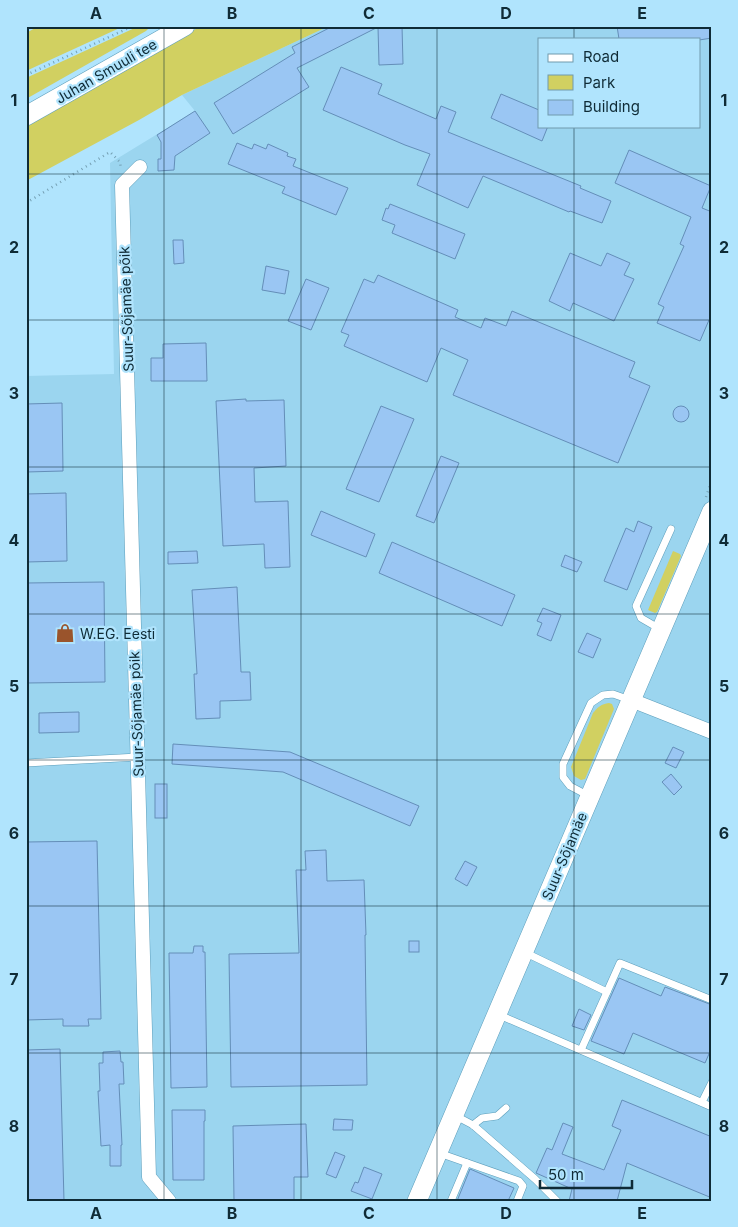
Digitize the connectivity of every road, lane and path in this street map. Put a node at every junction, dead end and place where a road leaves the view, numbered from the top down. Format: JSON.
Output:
{"nodes":[{"id":1,"x":133,"y":26,"type":"edge"},
{"id":2,"x":185,"y":26,"type":"edge"},
{"id":3,"x":26,"y":75,"type":"edge"},
{"id":4,"x":26,"y":116,"type":"edge"},
{"id":5,"x":140,"y":167,"type":"dead end"},
{"id":6,"x":122,"y":185,"type":"junction"},
{"id":7,"x":26,"y":203,"type":"edge"},
{"id":8,"x":712,"y":511,"type":"edge"},
{"id":9,"x":671,"y":529,"type":"dead end"},
{"id":10,"x":661,"y":630,"type":"junction"},
{"id":11,"x":630,"y":700,"type":"junction"},
{"id":12,"x":712,"y":732,"type":"edge"},
{"id":13,"x":138,"y":757,"type":"junction"},
{"id":14,"x":26,"y":763,"type":"edge"},
{"id":15,"x":590,"y":796,"type":"junction"},
{"id":16,"x":523,"y":952,"type":"junction"},
{"id":17,"x":607,"y":992,"type":"junction"},
{"id":18,"x":712,"y":1000,"type":"edge"},
{"id":19,"x":497,"y":1014,"type":"junction"},
{"id":20,"x":581,"y":1050,"type":"junction"},
{"id":21,"x":712,"y":1082,"type":"edge"},
{"id":22,"x":702,"y":1102,"type":"junction"},
{"id":23,"x":712,"y":1107,"type":"edge"},
{"id":24,"x":506,"y":1108,"type":"dead end"},
{"id":25,"x":454,"y":1115,"type":"junction"},
{"id":26,"x":473,"y":1125,"type":"junction"},
{"id":27,"x":438,"y":1153,"type":"junction"},
{"id":28,"x":467,"y":1163,"type":"junction"},
{"id":29,"x":169,"y":1201,"type":"edge"},
{"id":30,"x":417,"y":1201,"type":"edge"},
{"id":31,"x":451,"y":1201,"type":"edge"},
{"id":32,"x":517,"y":1201,"type":"edge"},
{"id":33,"x":558,"y":1201,"type":"edge"}],
"edges":[{"from":1,"to":3,"type":"path"},
{"from":2,"to":4,"type":"main road","name":"Juhan Smuuli tee"},
{"from":5,"to":6,"type":"street"},
{"from":6,"to":7,"type":"path"},
{"from":6,"to":13,"type":"street","name":"Suur-Sõjamäe põik"},
{"from":8,"to":10,"type":"main road","name":"Suur-Sõjamäe"},
{"from":9,"to":10,"type":"lane"},
{"from":10,"to":11,"type":"main road","name":"Suur-Sõjamäe"},
{"from":11,"to":12,"type":"street"},
{"from":11,"to":15,"type":"main road","name":"Suur-Sõjamäe"},
{"from":11,"to":15,"type":"lane"},
{"from":13,"to":14,"type":"lane"},
{"from":13,"to":29,"type":"street","name":"Suur-Sõjamäe põik"},
{"from":15,"to":16,"type":"main road","name":"Suur-Sõjamäe"},
{"from":16,"to":17,"type":"lane"},
{"from":16,"to":19,"type":"main road","name":"Suur-Sõjamäe"},
{"from":17,"to":18,"type":"lane"},
{"from":17,"to":20,"type":"lane"},
{"from":19,"to":20,"type":"lane"},
{"from":19,"to":25,"type":"main road","name":"Suur-Sõjamäe"},
{"from":20,"to":22,"type":"lane"},
{"from":21,"to":22,"type":"lane"},
{"from":22,"to":23,"type":"lane"},
{"from":24,"to":26,"type":"lane"},
{"from":25,"to":26,"type":"lane"},
{"from":25,"to":27,"type":"main road","name":"Suur-Sõjamäe"},
{"from":26,"to":33,"type":"lane"},
{"from":27,"to":28,"type":"lane"},
{"from":27,"to":30,"type":"main road","name":"Suur-Sõjamäe"},
{"from":28,"to":31,"type":"lane"},
{"from":28,"to":32,"type":"lane"}]}
